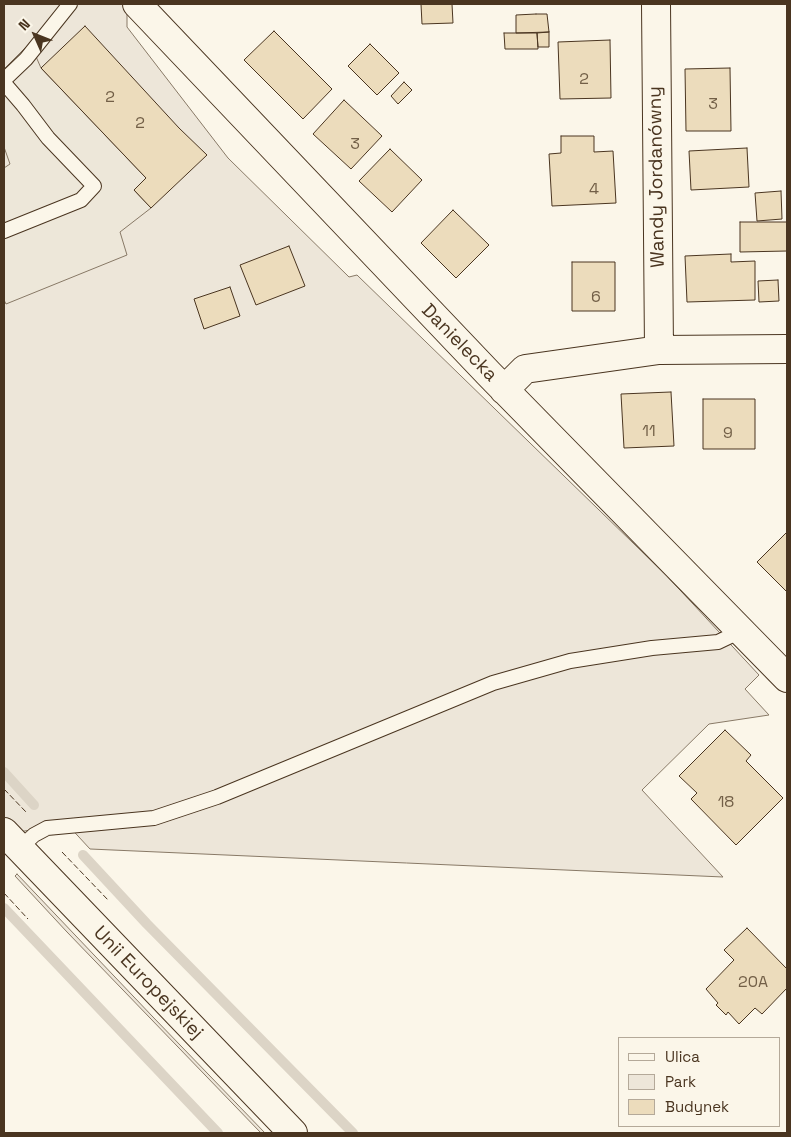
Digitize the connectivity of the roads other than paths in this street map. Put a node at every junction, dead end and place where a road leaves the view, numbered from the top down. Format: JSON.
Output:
{"nodes":[{"id":1,"x":70,"y":4,"type":"edge"},
{"id":2,"x":137,"y":4,"type":"edge"},
{"id":3,"x":656,"y":4,"type":"edge"},
{"id":4,"x":4,"y":81,"type":"edge"},
{"id":5,"x":4,"y":231,"type":"edge"},
{"id":6,"x":787,"y":349,"type":"edge"},
{"id":7,"x":660,"y":350,"type":"junction"},
{"id":8,"x":504,"y":390,"type":"junction"},
{"id":9,"x":741,"y":631,"type":"junction"},
{"id":10,"x":787,"y":678,"type":"edge"},
{"id":11,"x":12,"y":840,"type":"edge"},
{"id":12,"x":293,"y":1133,"type":"edge"}],
"edges":[{"from":1,"to":4,"type":"lane"},
{"from":2,"to":8,"type":"street","name":"Danielecka"},
{"from":3,"to":7,"type":"street","name":"Wandy Jordanówny"},
{"from":4,"to":5,"type":"lane"},
{"from":6,"to":7,"type":"street"},
{"from":7,"to":8,"type":"street"},
{"from":8,"to":9,"type":"street","name":"Danielecka"},
{"from":9,"to":10,"type":"street","name":"Danielecka"},
{"from":9,"to":11,"type":"lane"},
{"from":11,"to":12,"type":"street","name":"Unii Europejskiej"}]}
